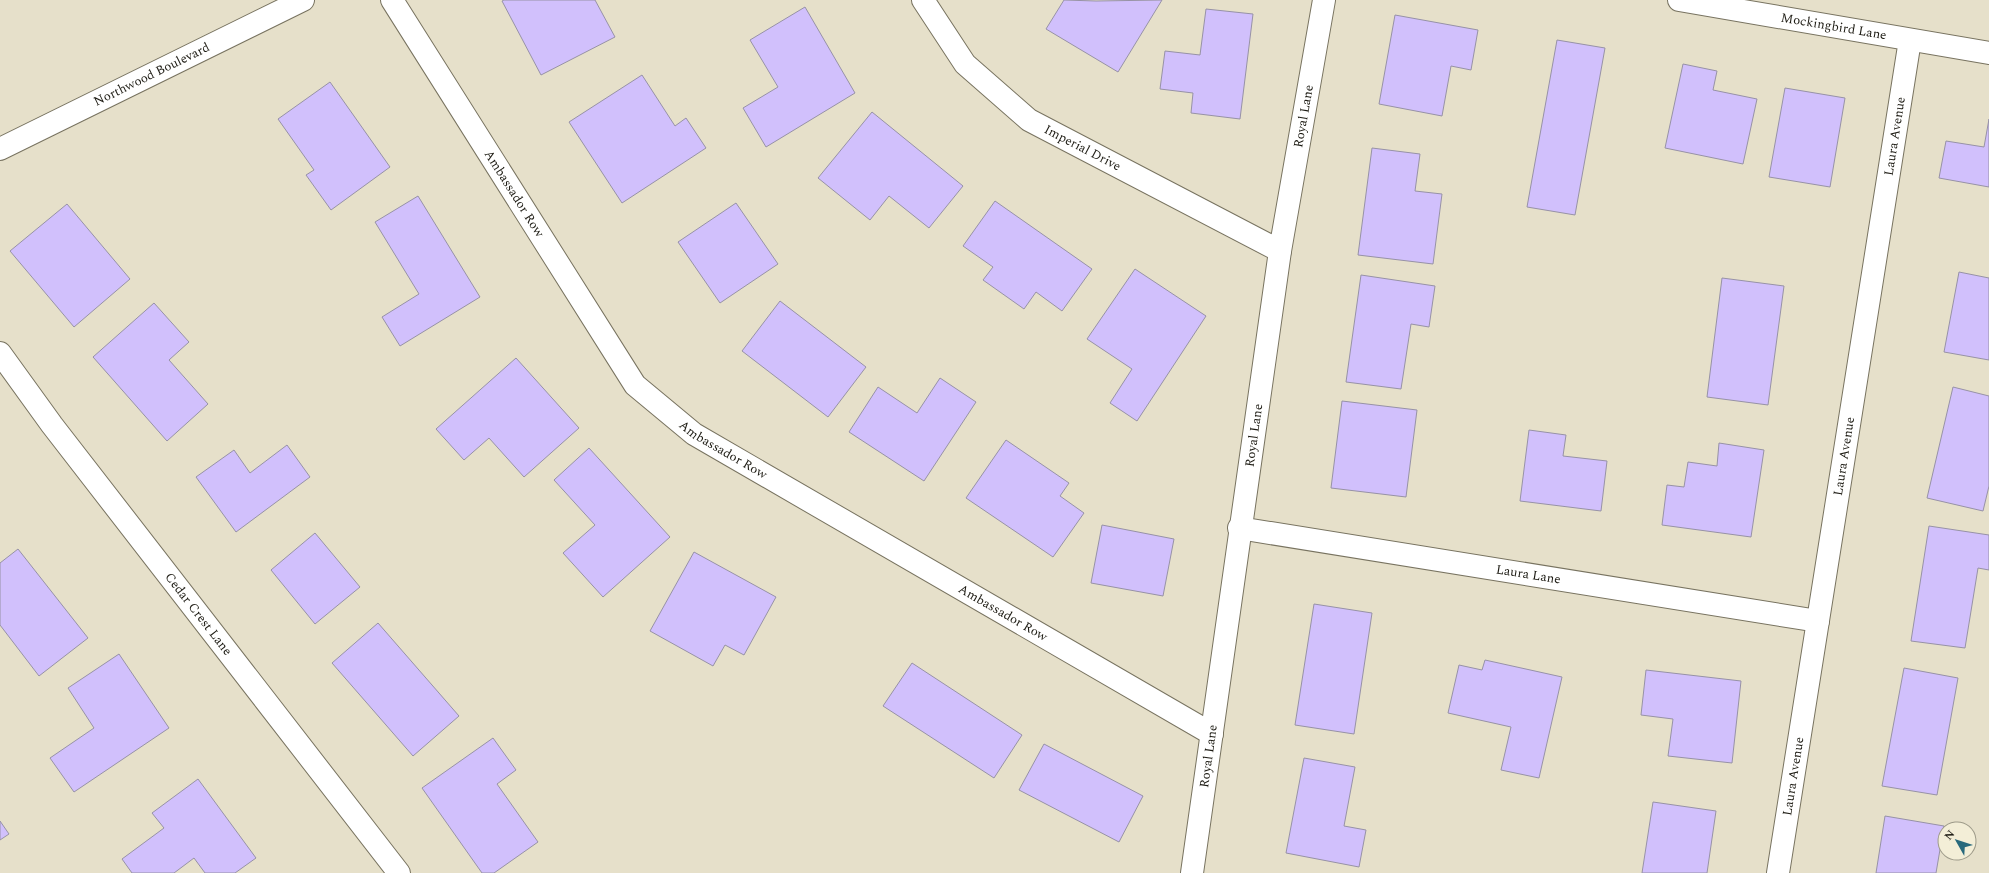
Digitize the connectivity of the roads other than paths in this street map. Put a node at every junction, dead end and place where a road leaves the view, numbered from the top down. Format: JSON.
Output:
{"nodes":[{"id":1,"x":303,"y":0,"type":"edge"},
{"id":2,"x":392,"y":0,"type":"edge"},
{"id":3,"x":923,"y":0,"type":"edge"},
{"id":4,"x":1324,"y":0,"type":"edge"},
{"id":5,"x":1679,"y":0,"type":"edge"},
{"id":6,"x":1766,"y":7,"type":"edge"},
{"id":7,"x":1910,"y":40,"type":"junction"},
{"id":8,"x":1989,"y":53,"type":"edge"},
{"id":9,"x":0,"y":149,"type":"edge"},
{"id":10,"x":1280,"y":251,"type":"junction"},
{"id":11,"x":0,"y":353,"type":"edge"},
{"id":12,"x":1239,"y":528,"type":"junction"},
{"id":13,"x":1818,"y":621,"type":"junction"},
{"id":14,"x":1212,"y":734,"type":"junction"},
{"id":15,"x":399,"y":873,"type":"edge"},
{"id":16,"x":1192,"y":873,"type":"edge"},
{"id":17,"x":1778,"y":873,"type":"edge"}],
"edges":[{"from":1,"to":9,"type":"street","name":"Northwood Boulevard"},
{"from":2,"to":14,"type":"street","name":"Ambassador Row"},
{"from":3,"to":10,"type":"street","name":"Imperial Drive"},
{"from":4,"to":10,"type":"street","name":"Royal Lane"},
{"from":5,"to":6,"type":"street","name":"Mockingbird Lane"},
{"from":6,"to":7,"type":"street","name":"Mockingbird Lane"},
{"from":7,"to":8,"type":"street","name":"Mockingbird Lane"},
{"from":7,"to":13,"type":"street","name":"Laura Avenue"},
{"from":10,"to":12,"type":"street","name":"Royal Lane"},
{"from":11,"to":15,"type":"street","name":"Cedar Crest Lane"},
{"from":12,"to":13,"type":"street","name":"Laura Lane"},
{"from":12,"to":14,"type":"street","name":"Royal Lane"},
{"from":13,"to":17,"type":"street","name":"Laura Avenue"},
{"from":14,"to":16,"type":"street","name":"Royal Lane"}]}
